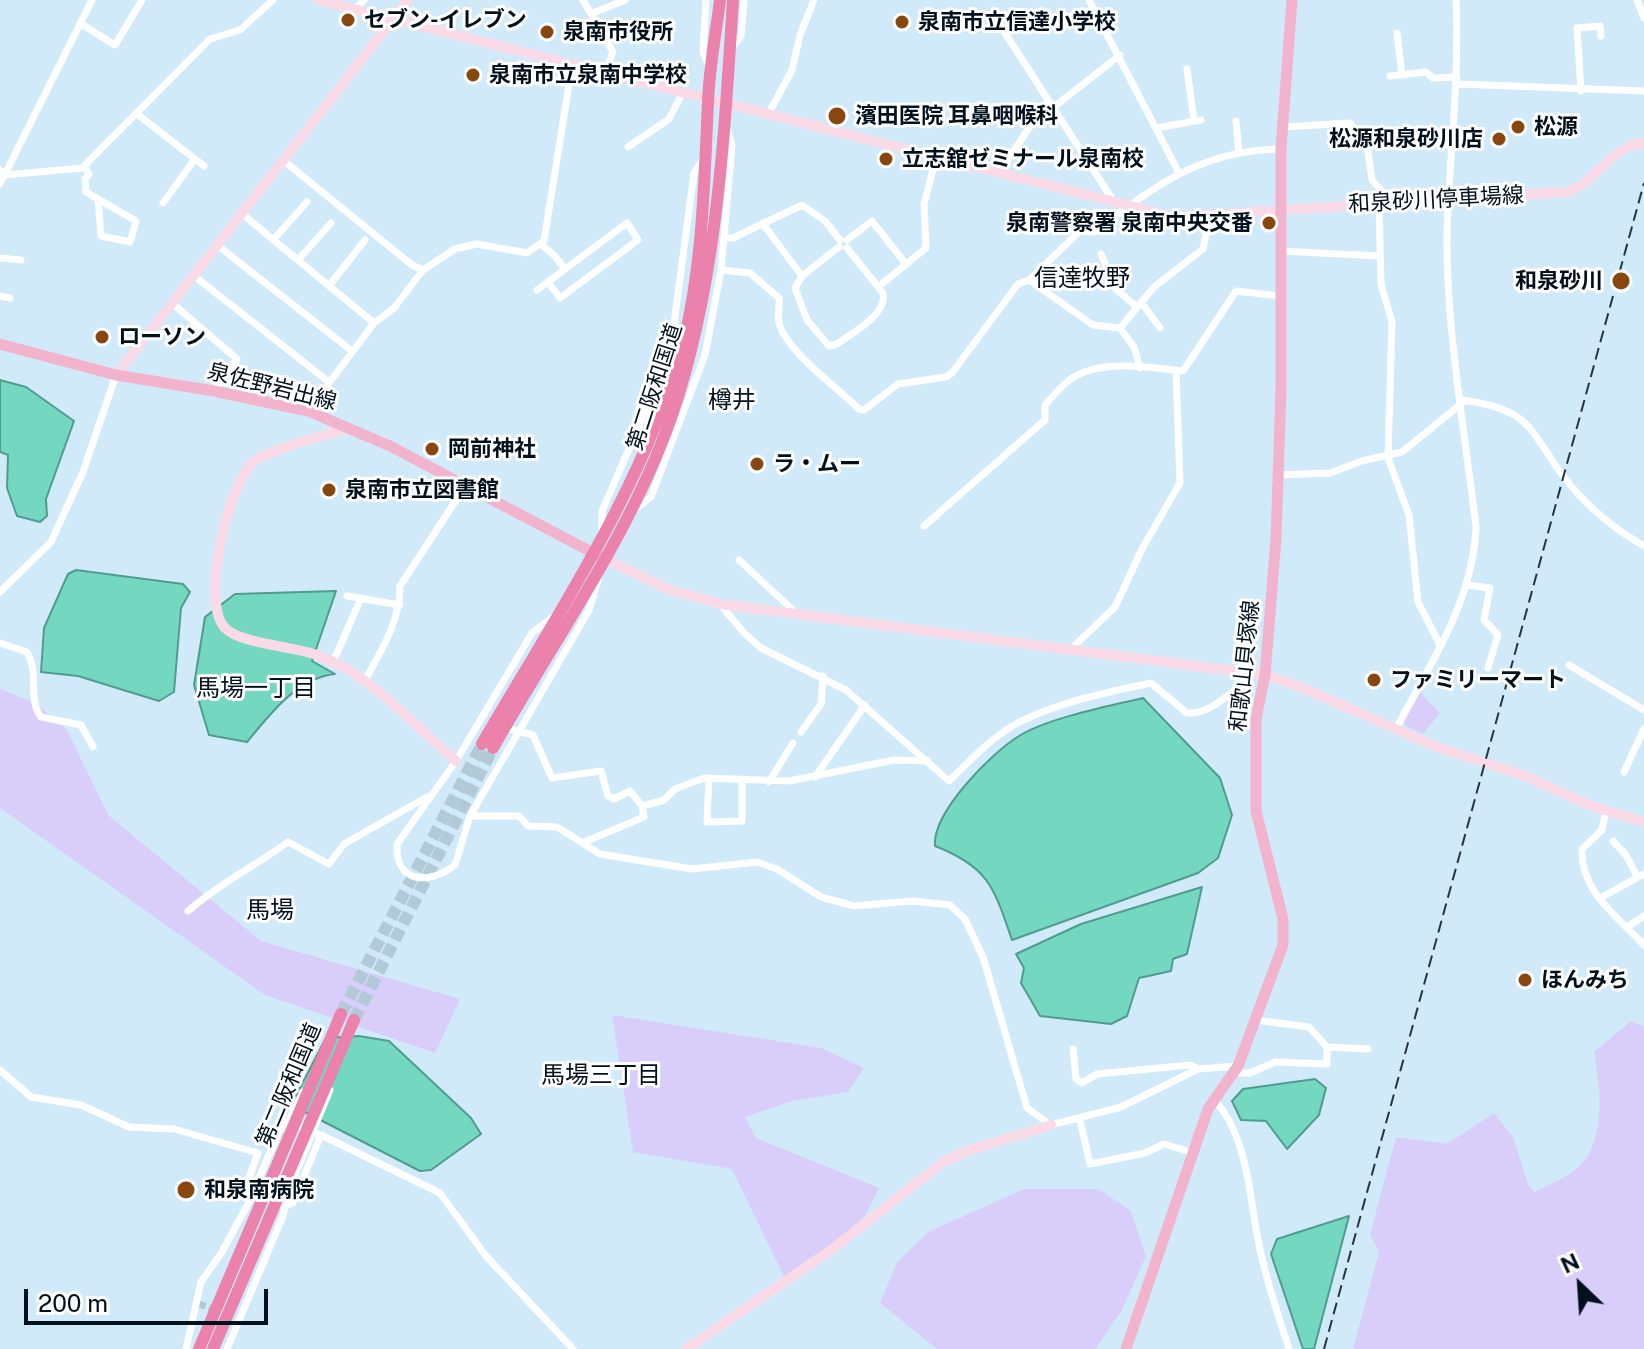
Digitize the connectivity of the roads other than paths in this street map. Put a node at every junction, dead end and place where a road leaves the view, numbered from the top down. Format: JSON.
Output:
{"nodes":[{"id":1,"x":92,"y":0,"type":"edge"},
{"id":2,"x":142,"y":0,"type":"edge"},
{"id":3,"x":273,"y":0,"type":"edge"},
{"id":4,"x":318,"y":0,"type":"edge"},
{"id":5,"x":364,"y":0,"type":"edge"},
{"id":6,"x":408,"y":0,"type":"edge"},
{"id":7,"x":583,"y":0,"type":"edge"},
{"id":8,"x":625,"y":0,"type":"edge"},
{"id":9,"x":706,"y":0,"type":"edge"},
{"id":10,"x":720,"y":0,"type":"edge"},
{"id":11,"x":733,"y":0,"type":"edge"},
{"id":12,"x":744,"y":0,"type":"edge"},
{"id":13,"x":814,"y":0,"type":"edge"},
{"id":14,"x":1089,"y":0,"type":"edge"},
{"id":15,"x":1292,"y":0,"type":"edge"},
{"id":16,"x":1456,"y":0,"type":"edge"},
{"id":17,"x":1637,"y":0,"type":"edge"},
{"id":18,"x":354,"y":10,"type":"junction"},
{"id":19,"x":593,"y":13,"type":"junction"},
{"id":20,"x":1644,"y":18,"type":"edge"},
{"id":21,"x":395,"y":19,"type":"junction"},
{"id":22,"x":996,"y":19,"type":"dead end"},
{"id":23,"x":80,"y":23,"type":"junction"},
{"id":24,"x":1397,"y":33,"type":"dead end"},
{"id":25,"x":1601,"y":36,"type":"dead end"},
{"id":26,"x":731,"y":48,"type":"junction"},
{"id":27,"x":1120,"y":55,"type":"junction"},
{"id":28,"x":572,"y":66,"type":"junction"},
{"id":29,"x":1187,"y":69,"type":"dead end"},
{"id":30,"x":711,"y":72,"type":"junction"},
{"id":31,"x":605,"y":73,"type":"junction"},
{"id":32,"x":1402,"y":75,"type":"junction"},
{"id":33,"x":1390,"y":76,"type":"dead end"},
{"id":34,"x":1458,"y":81,"type":"junction"},
{"id":35,"x":1581,"y":91,"type":"junction"},
{"id":36,"x":1644,"y":91,"type":"edge"},
{"id":37,"x":682,"y":94,"type":"junction"},
{"id":38,"x":708,"y":101,"type":"junction"},
{"id":39,"x":727,"y":104,"type":"junction"},
{"id":40,"x":1052,"y":105,"type":"junction"},
{"id":41,"x":769,"y":113,"type":"junction"},
{"id":42,"x":137,"y":114,"type":"junction"},
{"id":43,"x":724,"y":118,"type":"junction"},
{"id":44,"x":1236,"y":121,"type":"dead end"},
{"id":45,"x":1283,"y":127,"type":"junction"},
{"id":46,"x":1156,"y":128,"type":"junction"},
{"id":47,"x":1644,"y":143,"type":"edge"},
{"id":48,"x":628,"y":147,"type":"dead end"},
{"id":49,"x":1281,"y":149,"type":"junction"},
{"id":50,"x":1239,"y":153,"type":"junction"},
{"id":51,"x":936,"y":158,"type":"junction"},
{"id":52,"x":195,"y":159,"type":"junction"},
{"id":53,"x":284,"y":161,"type":"junction"},
{"id":54,"x":84,"y":166,"type":"junction"},
{"id":55,"x":204,"y":166,"type":"dead end"},
{"id":56,"x":1178,"y":171,"type":"junction"},
{"id":57,"x":2,"y":172,"type":"edge"},
{"id":58,"x":998,"y":174,"type":"junction"},
{"id":59,"x":0,"y":184,"type":"edge"},
{"id":60,"x":98,"y":199,"type":"junction"},
{"id":61,"x":1449,"y":200,"type":"junction"},
{"id":62,"x":307,"y":202,"type":"dead end"},
{"id":63,"x":163,"y":203,"type":"dead end"},
{"id":64,"x":1115,"y":203,"type":"junction"},
{"id":65,"x":1381,"y":203,"type":"junction"},
{"id":66,"x":1128,"y":206,"type":"junction"},
{"id":67,"x":1280,"y":209,"type":"junction"},
{"id":68,"x":241,"y":213,"type":"junction"},
{"id":69,"x":1210,"y":214,"type":"junction"},
{"id":70,"x":331,"y":223,"type":"dead end"},
{"id":71,"x":763,"y":224,"type":"junction"},
{"id":72,"x":724,"y":238,"type":"junction"},
{"id":73,"x":273,"y":240,"type":"junction"},
{"id":74,"x":365,"y":240,"type":"dead end"},
{"id":75,"x":540,"y":244,"type":"junction"},
{"id":76,"x":599,"y":244,"type":"junction"},
{"id":77,"x":843,"y":244,"type":"junction"},
{"id":78,"x":217,"y":245,"type":"junction"},
{"id":79,"x":1280,"y":251,"type":"junction"},
{"id":80,"x":1101,"y":254,"type":"dead end"},
{"id":81,"x":1380,"y":256,"type":"junction"},
{"id":82,"x":0,"y":258,"type":"edge"},
{"id":83,"x":21,"y":260,"type":"dead end"},
{"id":84,"x":298,"y":260,"type":"junction"},
{"id":85,"x":611,"y":260,"type":"junction"},
{"id":86,"x":905,"y":263,"type":"junction"},
{"id":87,"x":565,"y":269,"type":"junction"},
{"id":88,"x":423,"y":270,"type":"junction"},
{"id":89,"x":721,"y":270,"type":"junction"},
{"id":90,"x":193,"y":275,"type":"junction"},
{"id":91,"x":802,"y":276,"type":"junction"},
{"id":92,"x":1029,"y":280,"type":"junction"},
{"id":93,"x":548,"y":282,"type":"junction"},
{"id":94,"x":329,"y":286,"type":"junction"},
{"id":95,"x":878,"y":287,"type":"junction"},
{"id":96,"x":537,"y":290,"type":"dead end"},
{"id":97,"x":0,"y":296,"type":"edge"},
{"id":98,"x":1280,"y":296,"type":"junction"},
{"id":99,"x":10,"y":298,"type":"dead end"},
{"id":100,"x":172,"y":303,"type":"junction"},
{"id":101,"x":1139,"y":304,"type":"junction"},
{"id":102,"x":374,"y":323,"type":"junction"},
{"id":103,"x":1120,"y":328,"type":"junction"},
{"id":104,"x":1160,"y":328,"type":"dead end"},
{"id":105,"x":0,"y":344,"type":"edge"},
{"id":106,"x":352,"y":351,"type":"junction"},
{"id":107,"x":1140,"y":368,"type":"junction"},
{"id":108,"x":1176,"y":371,"type":"junction"},
{"id":109,"x":116,"y":375,"type":"junction"},
{"id":110,"x":329,"y":382,"type":"junction"},
{"id":111,"x":214,"y":391,"type":"junction"},
{"id":112,"x":1462,"y":402,"type":"junction"},
{"id":113,"x":308,"y":411,"type":"junction"},
{"id":114,"x":350,"y":428,"type":"junction"},
{"id":115,"x":1388,"y":458,"type":"junction"},
{"id":116,"x":1277,"y":475,"type":"junction"},
{"id":117,"x":466,"y":485,"type":"junction"},
{"id":118,"x":629,"y":512,"type":"junction"},
{"id":119,"x":924,"y":526,"type":"dead end"},
{"id":120,"x":1644,"y":546,"type":"edge"},
{"id":121,"x":598,"y":555,"type":"junction"},
{"id":122,"x":739,"y":560,"type":"dead end"},
{"id":123,"x":1468,"y":585,"type":"junction"},
{"id":124,"x":0,"y":592,"type":"edge"},
{"id":125,"x":347,"y":596,"type":"dead end"},
{"id":126,"x":361,"y":598,"type":"junction"},
{"id":127,"x":720,"y":604,"type":"junction"},
{"id":128,"x":400,"y":605,"type":"junction"},
{"id":129,"x":557,"y":614,"type":"junction"},
{"id":130,"x":797,"y":615,"type":"junction"},
{"id":131,"x":0,"y":643,"type":"edge"},
{"id":132,"x":1440,"y":645,"type":"junction"},
{"id":133,"x":1070,"y":650,"type":"junction"},
{"id":134,"x":333,"y":662,"type":"junction"},
{"id":135,"x":1569,"y":665,"type":"dead end"},
{"id":136,"x":1488,"y":668,"type":"dead end"},
{"id":137,"x":1259,"y":674,"type":"junction"},
{"id":138,"x":823,"y":676,"type":"junction"},
{"id":139,"x":364,"y":682,"type":"junction"},
{"id":140,"x":865,"y":705,"type":"junction"},
{"id":141,"x":1644,"y":710,"type":"edge"},
{"id":142,"x":510,"y":729,"type":"dead end"},
{"id":143,"x":1396,"y":729,"type":"junction"},
{"id":144,"x":1644,"y":729,"type":"edge"},
{"id":145,"x":519,"y":731,"type":"junction"},
{"id":146,"x":801,"y":732,"type":"dead end"},
{"id":147,"x":793,"y":743,"type":"dead end"},
{"id":148,"x":93,"y":747,"type":"dead end"},
{"id":149,"x":456,"y":761,"type":"junction"},
{"id":150,"x":928,"y":761,"type":"junction"},
{"id":151,"x":1624,"y":772,"type":"dead end"},
{"id":152,"x":815,"y":777,"type":"junction"},
{"id":153,"x":709,"y":778,"type":"junction"},
{"id":154,"x":742,"y":782,"type":"junction"},
{"id":155,"x":769,"y":782,"type":"junction"},
{"id":156,"x":432,"y":794,"type":"junction"},
{"id":157,"x":642,"y":806,"type":"junction"},
{"id":158,"x":1606,"y":810,"type":"junction"},
{"id":159,"x":470,"y":816,"type":"junction"},
{"id":160,"x":1644,"y":822,"type":"edge"},
{"id":161,"x":1613,"y":841,"type":"dead end"},
{"id":162,"x":582,"y":843,"type":"junction"},
{"id":163,"x":1640,"y":875,"type":"edge"},
{"id":164,"x":1600,"y":898,"type":"junction"},
{"id":165,"x":188,"y":911,"type":"dead end"},
{"id":166,"x":1644,"y":916,"type":"edge"},
{"id":167,"x":1627,"y":927,"type":"junction"},
{"id":168,"x":1644,"y":945,"type":"edge"},
{"id":169,"x":1255,"y":1020,"type":"junction"},
{"id":170,"x":1327,"y":1047,"type":"junction"},
{"id":171,"x":1073,"y":1049,"type":"dead end"},
{"id":172,"x":1368,"y":1049,"type":"dead end"},
{"id":173,"x":339,"y":1053,"type":"junction"},
{"id":174,"x":322,"y":1058,"type":"junction"},
{"id":175,"x":1198,"y":1069,"type":"junction"},
{"id":176,"x":0,"y":1070,"type":"edge"},
{"id":177,"x":1236,"y":1070,"type":"junction"},
{"id":178,"x":1215,"y":1100,"type":"junction"},
{"id":179,"x":1080,"y":1120,"type":"junction"},
{"id":180,"x":1051,"y":1125,"type":"junction"},
{"id":181,"x":321,"y":1135,"type":"junction"},
{"id":182,"x":1194,"y":1153,"type":"junction"},
{"id":183,"x":253,"y":1192,"type":"junction"},
{"id":184,"x":284,"y":1206,"type":"junction"},
{"id":185,"x":264,"y":1214,"type":"junction"},
{"id":186,"x":186,"y":1349,"type":"edge"},
{"id":187,"x":199,"y":1349,"type":"edge"},
{"id":188,"x":213,"y":1349,"type":"edge"},
{"id":189,"x":227,"y":1349,"type":"edge"},
{"id":190,"x":573,"y":1349,"type":"edge"},
{"id":191,"x":686,"y":1349,"type":"edge"},
{"id":192,"x":1126,"y":1349,"type":"edge"},
{"id":193,"x":1289,"y":1349,"type":"edge"}],
"edges":[{"from":1,"to":23,"type":"street"},
{"from":2,"to":23,"type":"street"},
{"from":3,"to":42,"type":"street"},
{"from":4,"to":18,"type":"street","name":"和泉砂川停車場線"},
{"from":5,"to":18,"type":"street"},
{"from":6,"to":21,"type":"street"},
{"from":7,"to":19,"type":"street"},
{"from":8,"to":19,"type":"street"},
{"from":9,"to":30,"type":"street"},
{"from":10,"to":30,"type":"highway","name":"第二阪和国道"},
{"from":11,"to":26,"type":"highway","name":"第二阪和国道"},
{"from":12,"to":26,"type":"street"},
{"from":13,"to":41,"type":"street"},
{"from":14,"to":27,"type":"street"},
{"from":15,"to":45,"type":"main road","name":"和歌山貝塚線"},
{"from":16,"to":34,"type":"street"},
{"from":17,"to":20,"type":"street"},
{"from":18,"to":21,"type":"street","name":"和泉砂川停車場線"},
{"from":19,"to":31,"type":"street"},
{"from":21,"to":28,"type":"street","name":"和泉砂川停車場線"},
{"from":21,"to":53,"type":"street"},
{"from":22,"to":40,"type":"street"},
{"from":23,"to":57,"type":"street"},
{"from":24,"to":32,"type":"street"},
{"from":25,"to":35,"type":"street"},
{"from":26,"to":39,"type":"highway","name":"第二阪和国道"},
{"from":27,"to":40,"type":"street"},
{"from":27,"to":46,"type":"street"},
{"from":28,"to":31,"type":"street","name":"和泉砂川停車場線"},
{"from":28,"to":75,"type":"street"},
{"from":29,"to":46,"type":"street"},
{"from":30,"to":38,"type":"highway","name":"第二阪和国道"},
{"from":31,"to":37,"type":"street","name":"和泉砂川停車場線"},
{"from":32,"to":33,"type":"street"},
{"from":32,"to":34,"type":"street"},
{"from":34,"to":35,"type":"street"},
{"from":34,"to":61,"type":"street"},
{"from":35,"to":36,"type":"street"},
{"from":37,"to":38,"type":"street","name":"和泉砂川停車場線"},
{"from":37,"to":48,"type":"street"},
{"from":38,"to":39,"type":"street","name":"和泉砂川停車場線"},
{"from":38,"to":121,"type":"highway","name":"第二阪和国道"},
{"from":39,"to":41,"type":"street","name":"和泉砂川停車場線"},
{"from":39,"to":43,"type":"highway","name":"第二阪和国道"},
{"from":40,"to":58,"type":"street"},
{"from":40,"to":64,"type":"street"},
{"from":41,"to":51,"type":"street","name":"和泉砂川停車場線"},
{"from":42,"to":52,"type":"street"},
{"from":42,"to":54,"type":"street"},
{"from":43,"to":72,"type":"street"},
{"from":43,"to":118,"type":"highway","name":"第二阪和国道"},
{"from":44,"to":50,"type":"street"},
{"from":45,"to":49,"type":"main road","name":"和歌山貝塚線"},
{"from":45,"to":65,"type":"street"},
{"from":46,"to":56,"type":"street"},
{"from":47,"to":61,"type":"street","name":"和泉砂川停車場線"},
{"from":49,"to":50,"type":"street"},
{"from":49,"to":67,"type":"main road","name":"和歌山貝塚線"},
{"from":50,"to":56,"type":"street"},
{"from":51,"to":58,"type":"street","name":"和泉砂川停車場線"},
{"from":51,"to":86,"type":"street"},
{"from":52,"to":55,"type":"street"},
{"from":52,"to":63,"type":"street"},
{"from":53,"to":68,"type":"street"},
{"from":53,"to":88,"type":"street"},
{"from":54,"to":57,"type":"street"},
{"from":54,"to":60,"type":"street"},
{"from":56,"to":66,"type":"street"},
{"from":57,"to":59,"type":"street"},
{"from":58,"to":64,"type":"street","name":"和泉砂川停車場線"},
{"from":60,"to":60,"type":"street"},
{"from":61,"to":65,"type":"street","name":"和泉砂川停車場線"},
{"from":61,"to":112,"type":"street"},
{"from":62,"to":73,"type":"street"},
{"from":64,"to":66,"type":"street","name":"和泉砂川停車場線"},
{"from":65,"to":67,"type":"street","name":"和泉砂川停車場線"},
{"from":65,"to":81,"type":"street"},
{"from":66,"to":69,"type":"street","name":"和泉砂川停車場線"},
{"from":66,"to":92,"type":"street"},
{"from":67,"to":69,"type":"street","name":"和泉砂川停車場線"},
{"from":67,"to":79,"type":"main road","name":"和歌山貝塚線"},
{"from":68,"to":73,"type":"street"},
{"from":68,"to":78,"type":"street"},
{"from":69,"to":101,"type":"street"},
{"from":70,"to":84,"type":"street"},
{"from":71,"to":72,"type":"street"},
{"from":71,"to":77,"type":"street"},
{"from":71,"to":91,"type":"street"},
{"from":72,"to":89,"type":"street"},
{"from":73,"to":84,"type":"street"},
{"from":74,"to":94,"type":"street"},
{"from":75,"to":87,"type":"street"},
{"from":75,"to":88,"type":"street"},
{"from":76,"to":85,"type":"street"},
{"from":76,"to":85,"type":"street"},
{"from":76,"to":87,"type":"street"},
{"from":77,"to":86,"type":"street"},
{"from":77,"to":91,"type":"street"},
{"from":77,"to":95,"type":"street"},
{"from":78,"to":90,"type":"street"},
{"from":78,"to":106,"type":"street"},
{"from":79,"to":81,"type":"street"},
{"from":79,"to":98,"type":"main road","name":"和歌山貝塚線"},
{"from":80,"to":101,"type":"street"},
{"from":81,"to":115,"type":"street"},
{"from":82,"to":83,"type":"street"},
{"from":84,"to":94,"type":"street"},
{"from":85,"to":93,"type":"street"},
{"from":86,"to":95,"type":"street"},
{"from":87,"to":93,"type":"street"},
{"from":88,"to":102,"type":"street"},
{"from":89,"to":92,"type":"street"},
{"from":89,"to":118,"type":"street"},
{"from":90,"to":100,"type":"street"},
{"from":90,"to":110,"type":"street"},
{"from":91,"to":95,"type":"street"},
{"from":92,"to":103,"type":"street"},
{"from":93,"to":96,"type":"street"},
{"from":94,"to":102,"type":"street"},
{"from":97,"to":99,"type":"street"},
{"from":98,"to":108,"type":"street"},
{"from":98,"to":116,"type":"main road","name":"和歌山貝塚線"},
{"from":100,"to":109,"type":"street"},
{"from":100,"to":111,"type":"street"},
{"from":101,"to":103,"type":"street"},
{"from":101,"to":104,"type":"street"},
{"from":102,"to":106,"type":"street"},
{"from":103,"to":107,"type":"street"},
{"from":105,"to":109,"type":"main road","name":"泉佐野岩出線"},
{"from":106,"to":110,"type":"street"},
{"from":107,"to":108,"type":"street"},
{"from":107,"to":119,"type":"street"},
{"from":108,"to":133,"type":"street"},
{"from":109,"to":111,"type":"main road","name":"泉佐野岩出線"},
{"from":109,"to":124,"type":"street"},
{"from":110,"to":113,"type":"street"},
{"from":111,"to":113,"type":"main road","name":"泉佐野岩出線"},
{"from":112,"to":115,"type":"street"},
{"from":112,"to":120,"type":"street"},
{"from":112,"to":123,"type":"street"},
{"from":113,"to":114,"type":"main road","name":"泉佐野岩出線"},
{"from":114,"to":117,"type":"main road","name":"泉佐野岩出線"},
{"from":114,"to":134,"type":"street"},
{"from":115,"to":116,"type":"street"},
{"from":115,"to":132,"type":"street"},
{"from":116,"to":137,"type":"main road","name":"和歌山貝塚線"},
{"from":117,"to":121,"type":"main road","name":"泉佐野岩出線"},
{"from":117,"to":128,"type":"street"},
{"from":118,"to":121,"type":"highway","name":"第二阪和国道"},
{"from":121,"to":127,"type":"street"},
{"from":121,"to":129,"type":"highway","name":"第二阪和国道"},
{"from":121,"to":129,"type":"highway","name":"第二阪和国道"},
{"from":121,"to":145,"type":"street"},
{"from":122,"to":130,"type":"street"},
{"from":123,"to":132,"type":"street"},
{"from":123,"to":136,"type":"street"},
{"from":125,"to":126,"type":"street"},
{"from":126,"to":128,"type":"street"},
{"from":126,"to":134,"type":"street"},
{"from":127,"to":130,"type":"street"},
{"from":127,"to":138,"type":"street"},
{"from":128,"to":139,"type":"street"},
{"from":129,"to":149,"type":"street"},
{"from":130,"to":133,"type":"street"},
{"from":131,"to":148,"type":"street"},
{"from":132,"to":143,"type":"street"},
{"from":133,"to":137,"type":"street"},
{"from":134,"to":139,"type":"street"},
{"from":135,"to":141,"type":"street"},
{"from":137,"to":143,"type":"street"},
{"from":137,"to":150,"type":"street"},
{"from":137,"to":169,"type":"main road","name":"和歌山貝塚線"},
{"from":138,"to":140,"type":"street"},
{"from":138,"to":146,"type":"street"},
{"from":139,"to":149,"type":"street"},
{"from":140,"to":150,"type":"street"},
{"from":140,"to":152,"type":"street"},
{"from":142,"to":145,"type":"street"},
{"from":143,"to":158,"type":"street"},
{"from":144,"to":151,"type":"street"},
{"from":145,"to":157,"type":"street"},
{"from":145,"to":159,"type":"street"},
{"from":147,"to":155,"type":"street"},
{"from":149,"to":156,"type":"street"},
{"from":150,"to":152,"type":"street"},
{"from":152,"to":155,"type":"street"},
{"from":153,"to":154,"type":"street"},
{"from":153,"to":154,"type":"street"},
{"from":153,"to":157,"type":"street"},
{"from":154,"to":155,"type":"street"},
{"from":156,"to":159,"type":"street"},
{"from":156,"to":165,"type":"street"},
{"from":157,"to":162,"type":"street"},
{"from":158,"to":160,"type":"street"},
{"from":158,"to":164,"type":"street"},
{"from":159,"to":162,"type":"street"},
{"from":161,"to":163,"type":"street"},
{"from":162,"to":180,"type":"street"},
{"from":163,"to":164,"type":"street"},
{"from":164,"to":167,"type":"street"},
{"from":166,"to":167,"type":"street"},
{"from":167,"to":168,"type":"street"},
{"from":169,"to":170,"type":"street"},
{"from":169,"to":177,"type":"main road","name":"和歌山貝塚線"},
{"from":170,"to":172,"type":"street"},
{"from":170,"to":177,"type":"street"},
{"from":171,"to":175,"type":"street"},
{"from":173,"to":174,"type":"highway","name":"第二阪和国道"},
{"from":173,"to":184,"type":"street"},
{"from":173,"to":185,"type":"highway","name":"第二阪和国道"},
{"from":174,"to":183,"type":"street"},
{"from":174,"to":185,"type":"highway","name":"第二阪和国道"},
{"from":175,"to":177,"type":"street"},
{"from":175,"to":179,"type":"street"},
{"from":176,"to":183,"type":"street"},
{"from":177,"to":178,"type":"main road","name":"和歌山貝塚線"},
{"from":178,"to":182,"type":"main road","name":"和歌山貝塚線"},
{"from":178,"to":193,"type":"street"},
{"from":179,"to":180,"type":"street"},
{"from":179,"to":182,"type":"street"},
{"from":180,"to":191,"type":"street"},
{"from":181,"to":183,"type":"street"},
{"from":181,"to":184,"type":"street"},
{"from":181,"to":190,"type":"street"},
{"from":182,"to":192,"type":"main road","name":"和歌山貝塚線"},
{"from":183,"to":184,"type":"street"},
{"from":183,"to":186,"type":"street"},
{"from":184,"to":189,"type":"street"},
{"from":185,"to":187,"type":"highway","name":"第二阪和国道"},
{"from":185,"to":188,"type":"highway","name":"第二阪和国道"}]}
